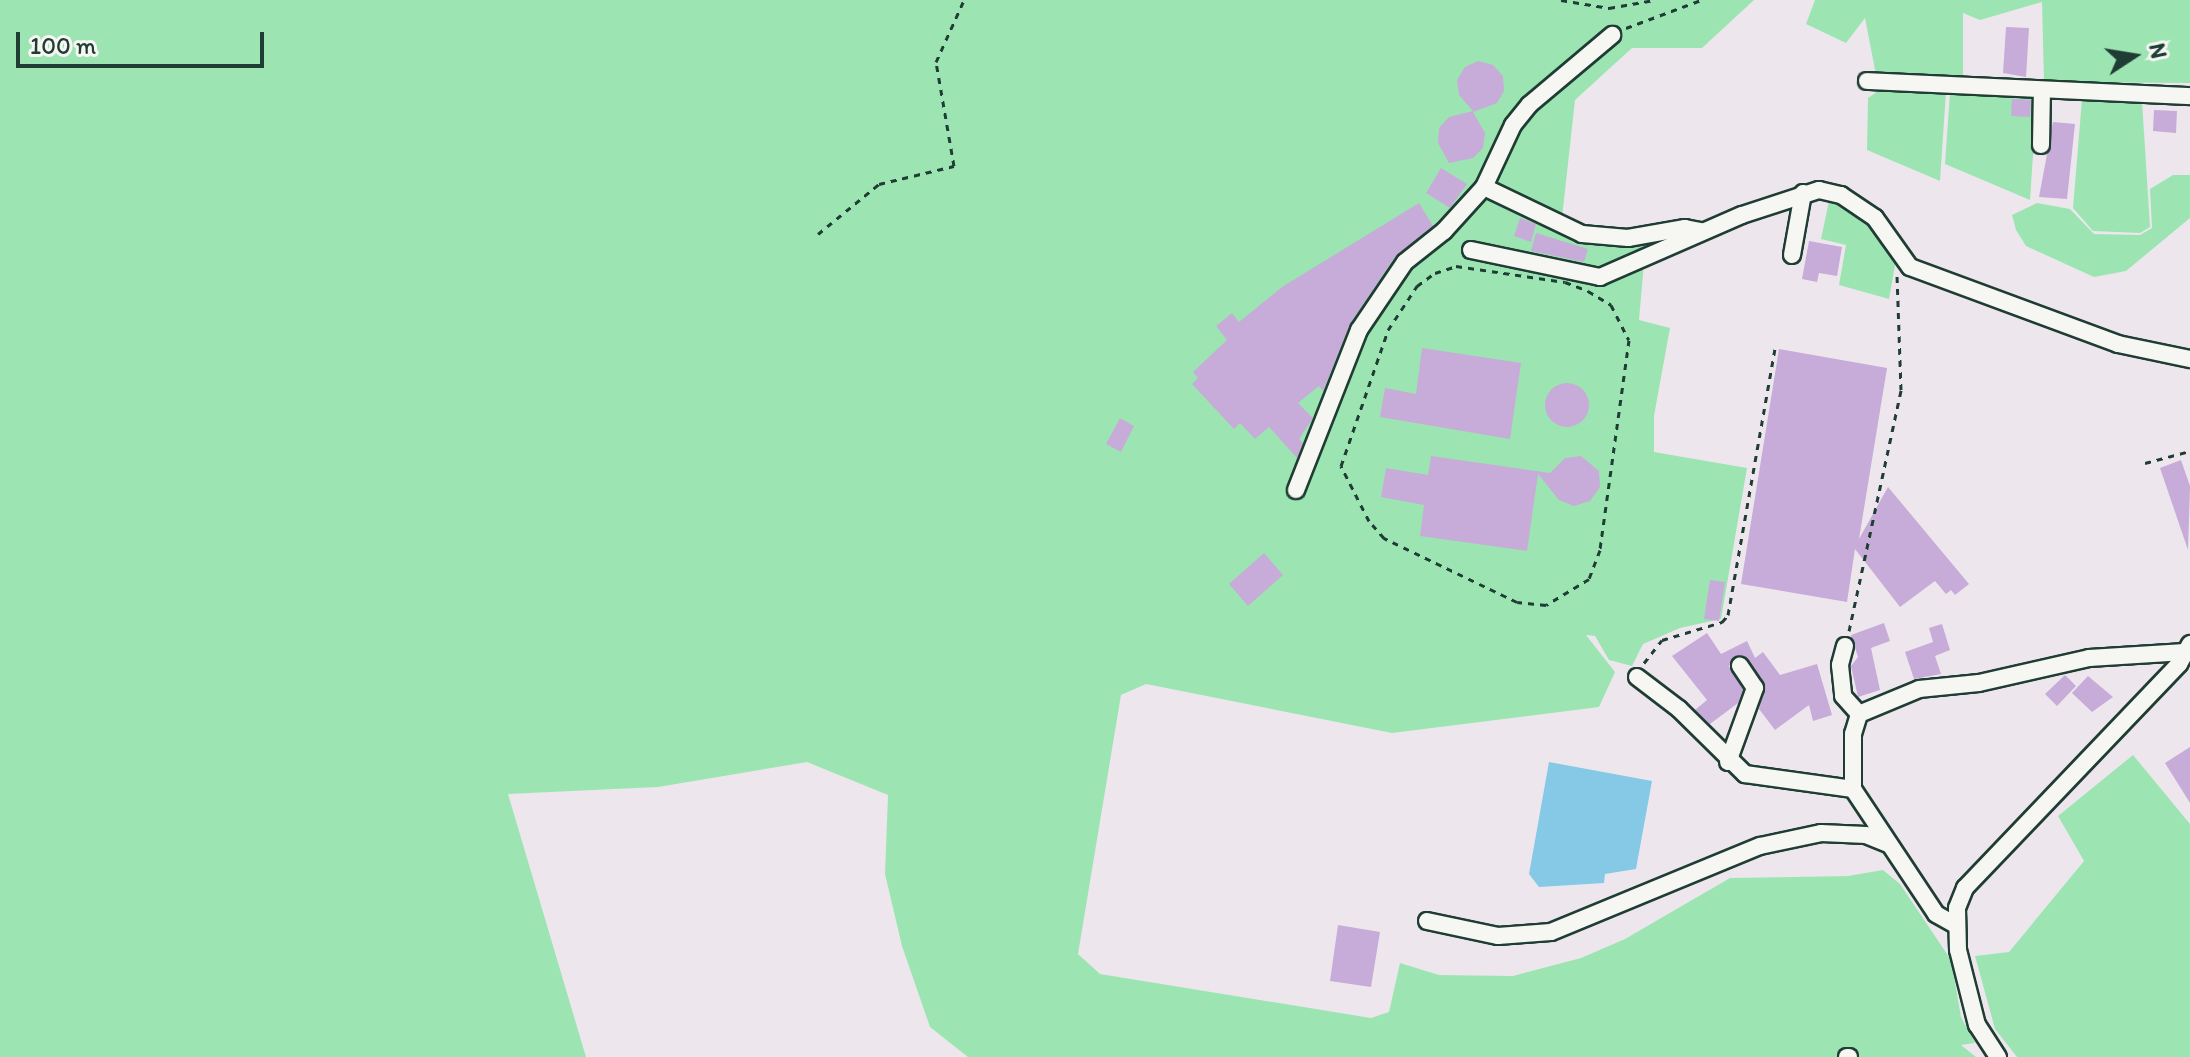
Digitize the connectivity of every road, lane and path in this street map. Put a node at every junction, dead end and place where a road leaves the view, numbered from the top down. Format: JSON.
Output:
{"nodes":[{"id":1,"x":964,"y":0,"type":"edge"},
{"id":2,"x":1561,"y":0,"type":"edge"},
{"id":3,"x":1654,"y":0,"type":"edge"},
{"id":4,"x":1701,"y":0,"type":"edge"},
{"id":5,"x":1612,"y":35,"type":"joint"},
{"id":6,"x":1867,"y":81,"type":"dead end"},
{"id":7,"x":2042,"y":90,"type":"junction"},
{"id":8,"x":2190,"y":96,"type":"edge"},
{"id":9,"x":2041,"y":145,"type":"dead end"},
{"id":10,"x":1484,"y":187,"type":"junction"},
{"id":11,"x":1803,"y":193,"type":"junction"},
{"id":12,"x":1701,"y":231,"type":"junction"},
{"id":13,"x":818,"y":234,"type":"dead end"},
{"id":14,"x":1471,"y":250,"type":"dead end"},
{"id":15,"x":1792,"y":255,"type":"dead end"},
{"id":16,"x":1904,"y":258,"type":"junction"},
{"id":17,"x":1775,"y":349,"type":"dead end"},
{"id":18,"x":2190,"y":359,"type":"edge"},
{"id":19,"x":2190,"y":451,"type":"edge"},
{"id":20,"x":2145,"y":463,"type":"dead end"},
{"id":21,"x":1296,"y":490,"type":"dead end"},
{"id":22,"x":1369,"y":521,"type":"joint"},
{"id":23,"x":1845,"y":646,"type":"joint"},
{"id":24,"x":2188,"y":648,"type":"edge"},
{"id":25,"x":1740,"y":666,"type":"dead end"},
{"id":26,"x":1637,"y":677,"type":"joint"},
{"id":27,"x":1859,"y":714,"type":"junction"},
{"id":28,"x":1728,"y":762,"type":"junction"},
{"id":29,"x":1853,"y":789,"type":"junction"},
{"id":30,"x":1888,"y":844,"type":"junction"},
{"id":31,"x":1427,"y":921,"type":"dead end"},
{"id":32,"x":1956,"y":925,"type":"junction"},
{"id":33,"x":1998,"y":1057,"type":"edge"}],
"edges":[{"from":1,"to":13,"type":"path"},
{"from":2,"to":3,"type":"path"},
{"from":4,"to":5,"type":"path"},
{"from":5,"to":10,"type":"street"},
{"from":6,"to":7,"type":"street"},
{"from":7,"to":8,"type":"street"},
{"from":7,"to":9,"type":"street"},
{"from":10,"to":12,"type":"street"},
{"from":10,"to":21,"type":"street"},
{"from":11,"to":12,"type":"street"},
{"from":11,"to":15,"type":"street"},
{"from":11,"to":16,"type":"street"},
{"from":12,"to":14,"type":"street"},
{"from":16,"to":18,"type":"street"},
{"from":16,"to":23,"type":"path"},
{"from":17,"to":26,"type":"path"},
{"from":19,"to":20,"type":"path"},
{"from":22,"to":22,"type":"path"},
{"from":23,"to":27,"type":"street"},
{"from":24,"to":27,"type":"street"},
{"from":24,"to":32,"type":"street"},
{"from":25,"to":28,"type":"street"},
{"from":26,"to":28,"type":"street"},
{"from":27,"to":29,"type":"street"},
{"from":28,"to":29,"type":"street"},
{"from":29,"to":30,"type":"street"},
{"from":30,"to":31,"type":"street"},
{"from":30,"to":32,"type":"street"},
{"from":32,"to":33,"type":"street"}]}
